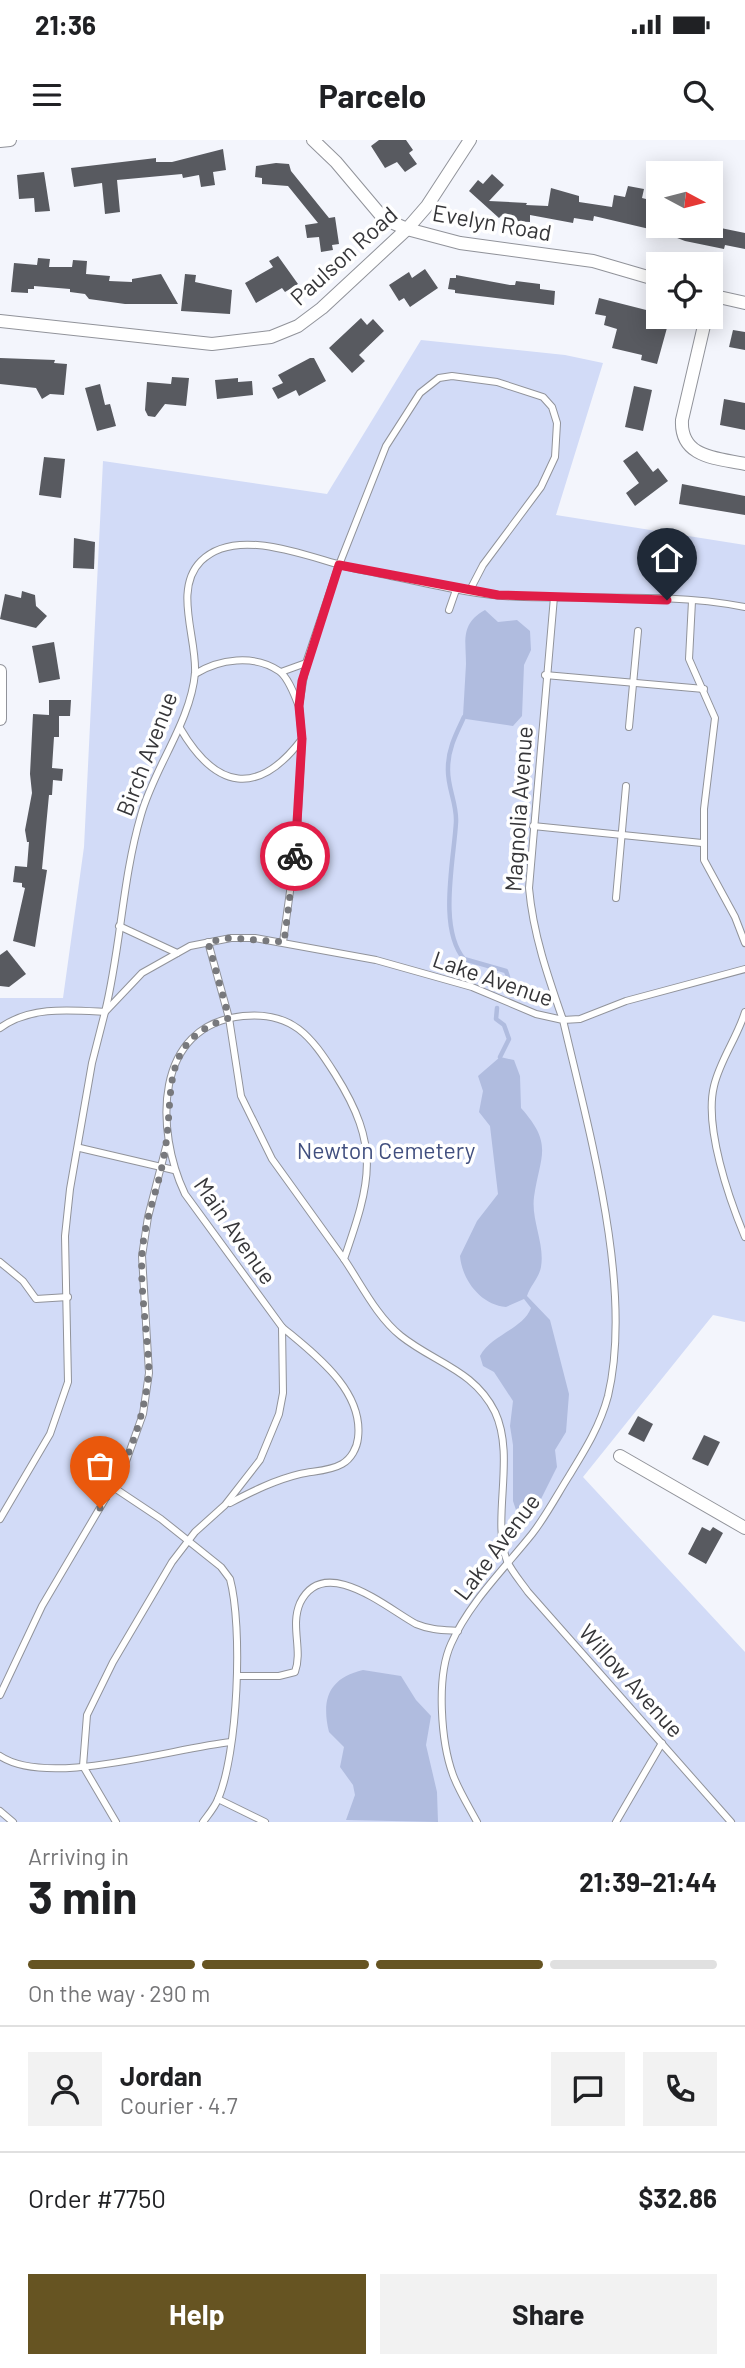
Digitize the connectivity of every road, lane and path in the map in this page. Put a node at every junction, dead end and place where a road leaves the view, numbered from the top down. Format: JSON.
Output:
{"nodes":[{"id":1,"x":10,"y":140,"type":"edge"},
{"id":2,"x":313,"y":140,"type":"edge"},
{"id":3,"x":470,"y":140,"type":"edge"},
{"id":4,"x":0,"y":141,"type":"edge"},
{"id":5,"x":407,"y":229,"type":"junction"},
{"id":6,"x":646,"y":276,"type":"edge"},
{"id":7,"x":723,"y":298,"type":"edge"},
{"id":8,"x":745,"y":303,"type":"edge"},
{"id":9,"x":0,"y":321,"type":"edge"},
{"id":10,"x":703,"y":329,"type":"edge"},
{"id":11,"x":745,"y":464,"type":"edge"},
{"id":12,"x":339,"y":565,"type":"junction"},
{"id":13,"x":457,"y":587,"type":"junction"},
{"id":14,"x":470,"y":590,"type":"junction"},
{"id":15,"x":554,"y":597,"type":"junction"},
{"id":16,"x":692,"y":601,"type":"junction"},
{"id":17,"x":745,"y":607,"type":"edge"},
{"id":18,"x":449,"y":610,"type":"dead end"},
{"id":19,"x":638,"y":631,"type":"dead end"},
{"id":20,"x":306,"y":663,"type":"junction"},
{"id":21,"x":0,"y":671,"type":"edge"},
{"id":22,"x":281,"y":672,"type":"junction"},
{"id":23,"x":195,"y":674,"type":"junction"},
{"id":24,"x":545,"y":675,"type":"junction"},
{"id":25,"x":633,"y":683,"type":"junction"},
{"id":26,"x":704,"y":689,"type":"junction"},
{"id":27,"x":299,"y":706,"type":"junction"},
{"id":28,"x":0,"y":719,"type":"edge"},
{"id":29,"x":629,"y":727,"type":"dead end"},
{"id":30,"x":180,"y":728,"type":"junction"},
{"id":31,"x":302,"y":739,"type":"junction"},
{"id":32,"x":626,"y":786,"type":"dead end"},
{"id":33,"x":533,"y":826,"type":"junction"},
{"id":34,"x":622,"y":835,"type":"junction"},
{"id":35,"x":702,"y":842,"type":"junction"},
{"id":36,"x":616,"y":898,"type":"dead end"},
{"id":37,"x":119,"y":926,"type":"junction"},
{"id":38,"x":208,"y":942,"type":"junction"},
{"id":39,"x":284,"y":942,"type":"junction"},
{"id":40,"x":745,"y":943,"type":"edge"},
{"id":41,"x":177,"y":953,"type":"junction"},
{"id":42,"x":745,"y":969,"type":"edge"},
{"id":43,"x":105,"y":1012,"type":"junction"},
{"id":44,"x":745,"y":1012,"type":"edge"},
{"id":45,"x":229,"y":1018,"type":"junction"},
{"id":46,"x":563,"y":1020,"type":"junction"},
{"id":47,"x":0,"y":1028,"type":"edge"},
{"id":48,"x":167,"y":1141,"type":"junction"},
{"id":49,"x":80,"y":1148,"type":"junction"},
{"id":50,"x":162,"y":1168,"type":"junction"},
{"id":51,"x":174,"y":1170,"type":"junction"},
{"id":52,"x":745,"y":1237,"type":"edge"},
{"id":53,"x":344,"y":1259,"type":"junction"},
{"id":54,"x":0,"y":1262,"type":"edge"},
{"id":55,"x":68,"y":1297,"type":"junction"},
{"id":56,"x":282,"y":1327,"type":"junction"},
{"id":57,"x":620,"y":1456,"type":"dead end"},
{"id":58,"x":113,"y":1487,"type":"junction"},
{"id":59,"x":225,"y":1505,"type":"junction"},
{"id":60,"x":0,"y":1519,"type":"edge"},
{"id":61,"x":745,"y":1528,"type":"edge"},
{"id":62,"x":187,"y":1542,"type":"junction"},
{"id":63,"x":507,"y":1561,"type":"junction"},
{"id":64,"x":458,"y":1631,"type":"junction"},
{"id":65,"x":237,"y":1676,"type":"junction"},
{"id":66,"x":0,"y":1695,"type":"edge"},
{"id":67,"x":231,"y":1742,"type":"junction"},
{"id":68,"x":662,"y":1743,"type":"junction"},
{"id":69,"x":0,"y":1756,"type":"edge"},
{"id":70,"x":83,"y":1766,"type":"junction"},
{"id":71,"x":218,"y":1799,"type":"junction"},
{"id":72,"x":0,"y":1811,"type":"edge"},
{"id":73,"x":13,"y":1822,"type":"edge"},
{"id":74,"x":116,"y":1822,"type":"edge"},
{"id":75,"x":204,"y":1822,"type":"edge"},
{"id":76,"x":265,"y":1822,"type":"edge"},
{"id":77,"x":477,"y":1822,"type":"edge"},
{"id":78,"x":616,"y":1822,"type":"edge"},
{"id":79,"x":731,"y":1822,"type":"edge"}],
"edges":[{"from":1,"to":4,"type":"street"},
{"from":2,"to":5,"type":"street","name":"Evelyn Road"},
{"from":3,"to":5,"type":"street","name":"Paulson Road"},
{"from":5,"to":6,"type":"street","name":"Evelyn Road"},
{"from":5,"to":9,"type":"street","name":"Paulson Road"},
{"from":7,"to":8,"type":"street"},
{"from":10,"to":11,"type":"street"},
{"from":12,"to":13,"type":"lane","name":"Birch Avenue"},
{"from":12,"to":14,"type":"lane"},
{"from":12,"to":20,"type":"lane"},
{"from":12,"to":23,"type":"lane","name":"Birch Avenue"},
{"from":13,"to":14,"type":"lane","name":"Birch Avenue"},
{"from":13,"to":18,"type":"lane"},
{"from":14,"to":15,"type":"lane","name":"Birch Avenue"},
{"from":15,"to":16,"type":"lane","name":"Birch Avenue"},
{"from":15,"to":24,"type":"lane","name":"Magnolia Avenue"},
{"from":16,"to":17,"type":"lane","name":"Birch Avenue"},
{"from":16,"to":26,"type":"lane"},
{"from":19,"to":25,"type":"lane"},
{"from":20,"to":22,"type":"lane"},
{"from":20,"to":27,"type":"lane"},
{"from":21,"to":28,"type":"street"},
{"from":22,"to":23,"type":"lane"},
{"from":22,"to":27,"type":"lane"},
{"from":23,"to":30,"type":"lane","name":"Birch Avenue"},
{"from":24,"to":25,"type":"lane"},
{"from":24,"to":33,"type":"lane","name":"Magnolia Avenue"},
{"from":25,"to":26,"type":"lane"},
{"from":25,"to":29,"type":"lane"},
{"from":26,"to":35,"type":"lane"},
{"from":27,"to":31,"type":"lane"},
{"from":30,"to":31,"type":"lane"},
{"from":30,"to":37,"type":"lane","name":"Birch Avenue"},
{"from":31,"to":39,"type":"lane"},
{"from":32,"to":34,"type":"lane"},
{"from":33,"to":34,"type":"lane"},
{"from":33,"to":46,"type":"lane","name":"Magnolia Avenue"},
{"from":34,"to":35,"type":"lane"},
{"from":34,"to":36,"type":"lane"},
{"from":35,"to":40,"type":"lane"},
{"from":37,"to":41,"type":"lane"},
{"from":37,"to":43,"type":"lane","name":"Birch Avenue"},
{"from":38,"to":39,"type":"lane","name":"Lake Avenue"},
{"from":38,"to":41,"type":"lane","name":"Lake Avenue"},
{"from":38,"to":45,"type":"lane"},
{"from":39,"to":46,"type":"lane","name":"Lake Avenue"},
{"from":41,"to":43,"type":"lane","name":"Lake Avenue"},
{"from":42,"to":46,"type":"lane"},
{"from":43,"to":47,"type":"lane"},
{"from":43,"to":49,"type":"lane","name":"Lake Avenue"},
{"from":44,"to":52,"type":"lane"},
{"from":45,"to":48,"type":"lane","name":"Main Avenue"},
{"from":45,"to":53,"type":"lane"},
{"from":45,"to":53,"type":"lane","name":"Main Avenue"},
{"from":46,"to":63,"type":"lane","name":"Lake Avenue"},
{"from":48,"to":50,"type":"lane"},
{"from":48,"to":51,"type":"lane","name":"Main Avenue"},
{"from":49,"to":50,"type":"lane"},
{"from":49,"to":55,"type":"lane","name":"Lake Avenue"},
{"from":50,"to":51,"type":"lane"},
{"from":50,"to":58,"type":"lane"},
{"from":51,"to":56,"type":"lane","name":"Main Avenue"},
{"from":53,"to":63,"type":"lane"},
{"from":54,"to":55,"type":"lane"},
{"from":55,"to":60,"type":"lane","name":"Lake Avenue"},
{"from":56,"to":59,"type":"lane"},
{"from":56,"to":59,"type":"lane","name":"Main Avenue"},
{"from":57,"to":61,"type":"street"},
{"from":58,"to":62,"type":"lane"},
{"from":58,"to":66,"type":"lane"},
{"from":59,"to":62,"type":"lane"},
{"from":62,"to":65,"type":"lane"},
{"from":62,"to":70,"type":"lane"},
{"from":63,"to":64,"type":"lane","name":"Lake Avenue"},
{"from":63,"to":68,"type":"lane","name":"Willow Avenue"},
{"from":64,"to":65,"type":"lane"},
{"from":64,"to":77,"type":"lane","name":"Lake Avenue"},
{"from":65,"to":67,"type":"lane"},
{"from":67,"to":70,"type":"lane"},
{"from":67,"to":71,"type":"lane"},
{"from":68,"to":78,"type":"lane"},
{"from":68,"to":79,"type":"lane","name":"Willow Avenue"},
{"from":69,"to":70,"type":"lane"},
{"from":70,"to":74,"type":"lane"},
{"from":71,"to":75,"type":"lane"},
{"from":71,"to":76,"type":"lane"},
{"from":72,"to":73,"type":"lane"}]}
